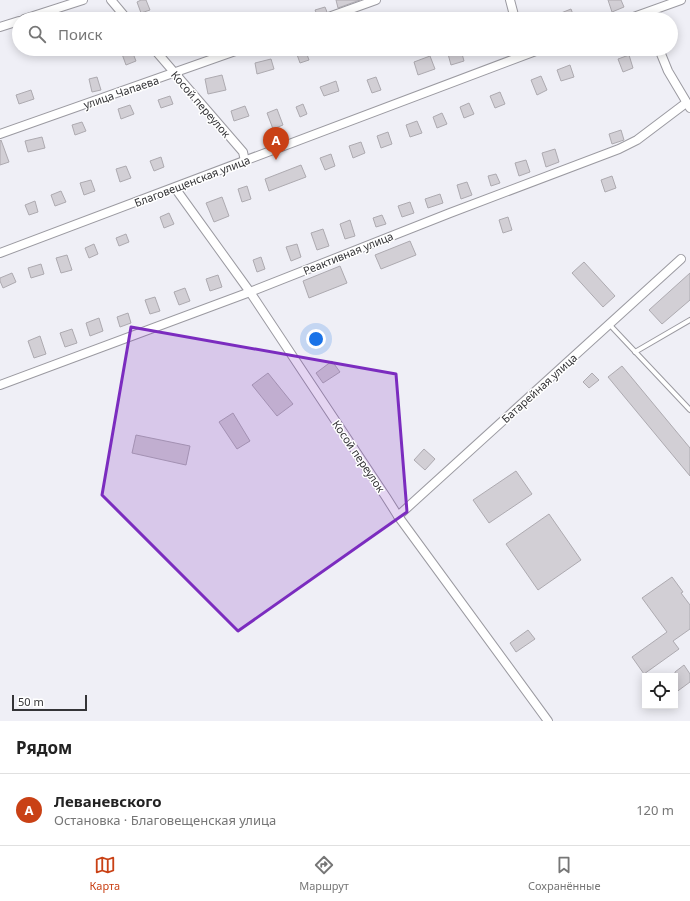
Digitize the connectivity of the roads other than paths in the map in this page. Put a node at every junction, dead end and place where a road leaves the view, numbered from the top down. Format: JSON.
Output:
{"nodes":[{"id":1,"x":83,"y":0,"type":"edge"},
{"id":2,"x":111,"y":0,"type":"edge"},
{"id":3,"x":376,"y":0,"type":"edge"},
{"id":4,"x":510,"y":0,"type":"edge"},
{"id":5,"x":681,"y":0,"type":"edge"},
{"id":6,"x":46,"y":12,"type":"edge"},
{"id":7,"x":122,"y":12,"type":"edge"},
{"id":8,"x":343,"y":12,"type":"edge"},
{"id":9,"x":513,"y":12,"type":"edge"},
{"id":10,"x":653,"y":12,"type":"edge"},
{"id":11,"x":12,"y":23,"type":"edge"},
{"id":12,"x":0,"y":27,"type":"edge"},
{"id":13,"x":160,"y":56,"type":"edge"},
{"id":14,"x":221,"y":56,"type":"edge"},
{"id":15,"x":513,"y":56,"type":"edge"},
{"id":16,"x":662,"y":56,"type":"edge"},
{"id":17,"x":174,"y":73,"type":"junction"},
{"id":18,"x":688,"y":106,"type":"edge"},
{"id":19,"x":0,"y":134,"type":"edge"},
{"id":20,"x":245,"y":161,"type":"junction"},
{"id":21,"x":175,"y":188,"type":"junction"},
{"id":22,"x":0,"y":253,"type":"edge"},
{"id":23,"x":680,"y":259,"type":"dead end"},
{"id":24,"x":250,"y":292,"type":"junction"},
{"id":25,"x":689,"y":322,"type":"edge"},
{"id":26,"x":609,"y":324,"type":"junction"},
{"id":27,"x":635,"y":352,"type":"junction"},
{"id":28,"x":0,"y":386,"type":"edge"},
{"id":29,"x":690,"y":410,"type":"edge"},
{"id":30,"x":398,"y":516,"type":"junction"},
{"id":31,"x":548,"y":721,"type":"edge"}],
"edges":[{"from":1,"to":6,"type":"street"},
{"from":2,"to":7,"type":"street"},
{"from":3,"to":8,"type":"street"},
{"from":4,"to":9,"type":"street"},
{"from":5,"to":10,"type":"street"},
{"from":11,"to":12,"type":"street"},
{"from":13,"to":17,"type":"street","name":"Косой переулок"},
{"from":14,"to":17,"type":"street","name":"улица Чапаева"},
{"from":15,"to":20,"type":"street","name":"Благовещенская улица"},
{"from":16,"to":18,"type":"street"},
{"from":17,"to":19,"type":"street","name":"улица Чапаева"},
{"from":17,"to":20,"type":"street","name":"Косой переулок"},
{"from":18,"to":24,"type":"street","name":"Реактивная улица"},
{"from":20,"to":21,"type":"street","name":"Благовещенская улица"},
{"from":21,"to":22,"type":"street","name":"Благовещенская улица"},
{"from":21,"to":24,"type":"street","name":"Косой переулок"},
{"from":23,"to":26,"type":"street","name":"Батарейная улица"},
{"from":24,"to":28,"type":"street","name":"Реактивная улица"},
{"from":24,"to":30,"type":"street","name":"Косой переулок"},
{"from":25,"to":27,"type":"lane"},
{"from":26,"to":27,"type":"lane"},
{"from":26,"to":30,"type":"street","name":"Батарейная улица"},
{"from":27,"to":29,"type":"lane"},
{"from":30,"to":31,"type":"street","name":"Косой переулок"}]}
